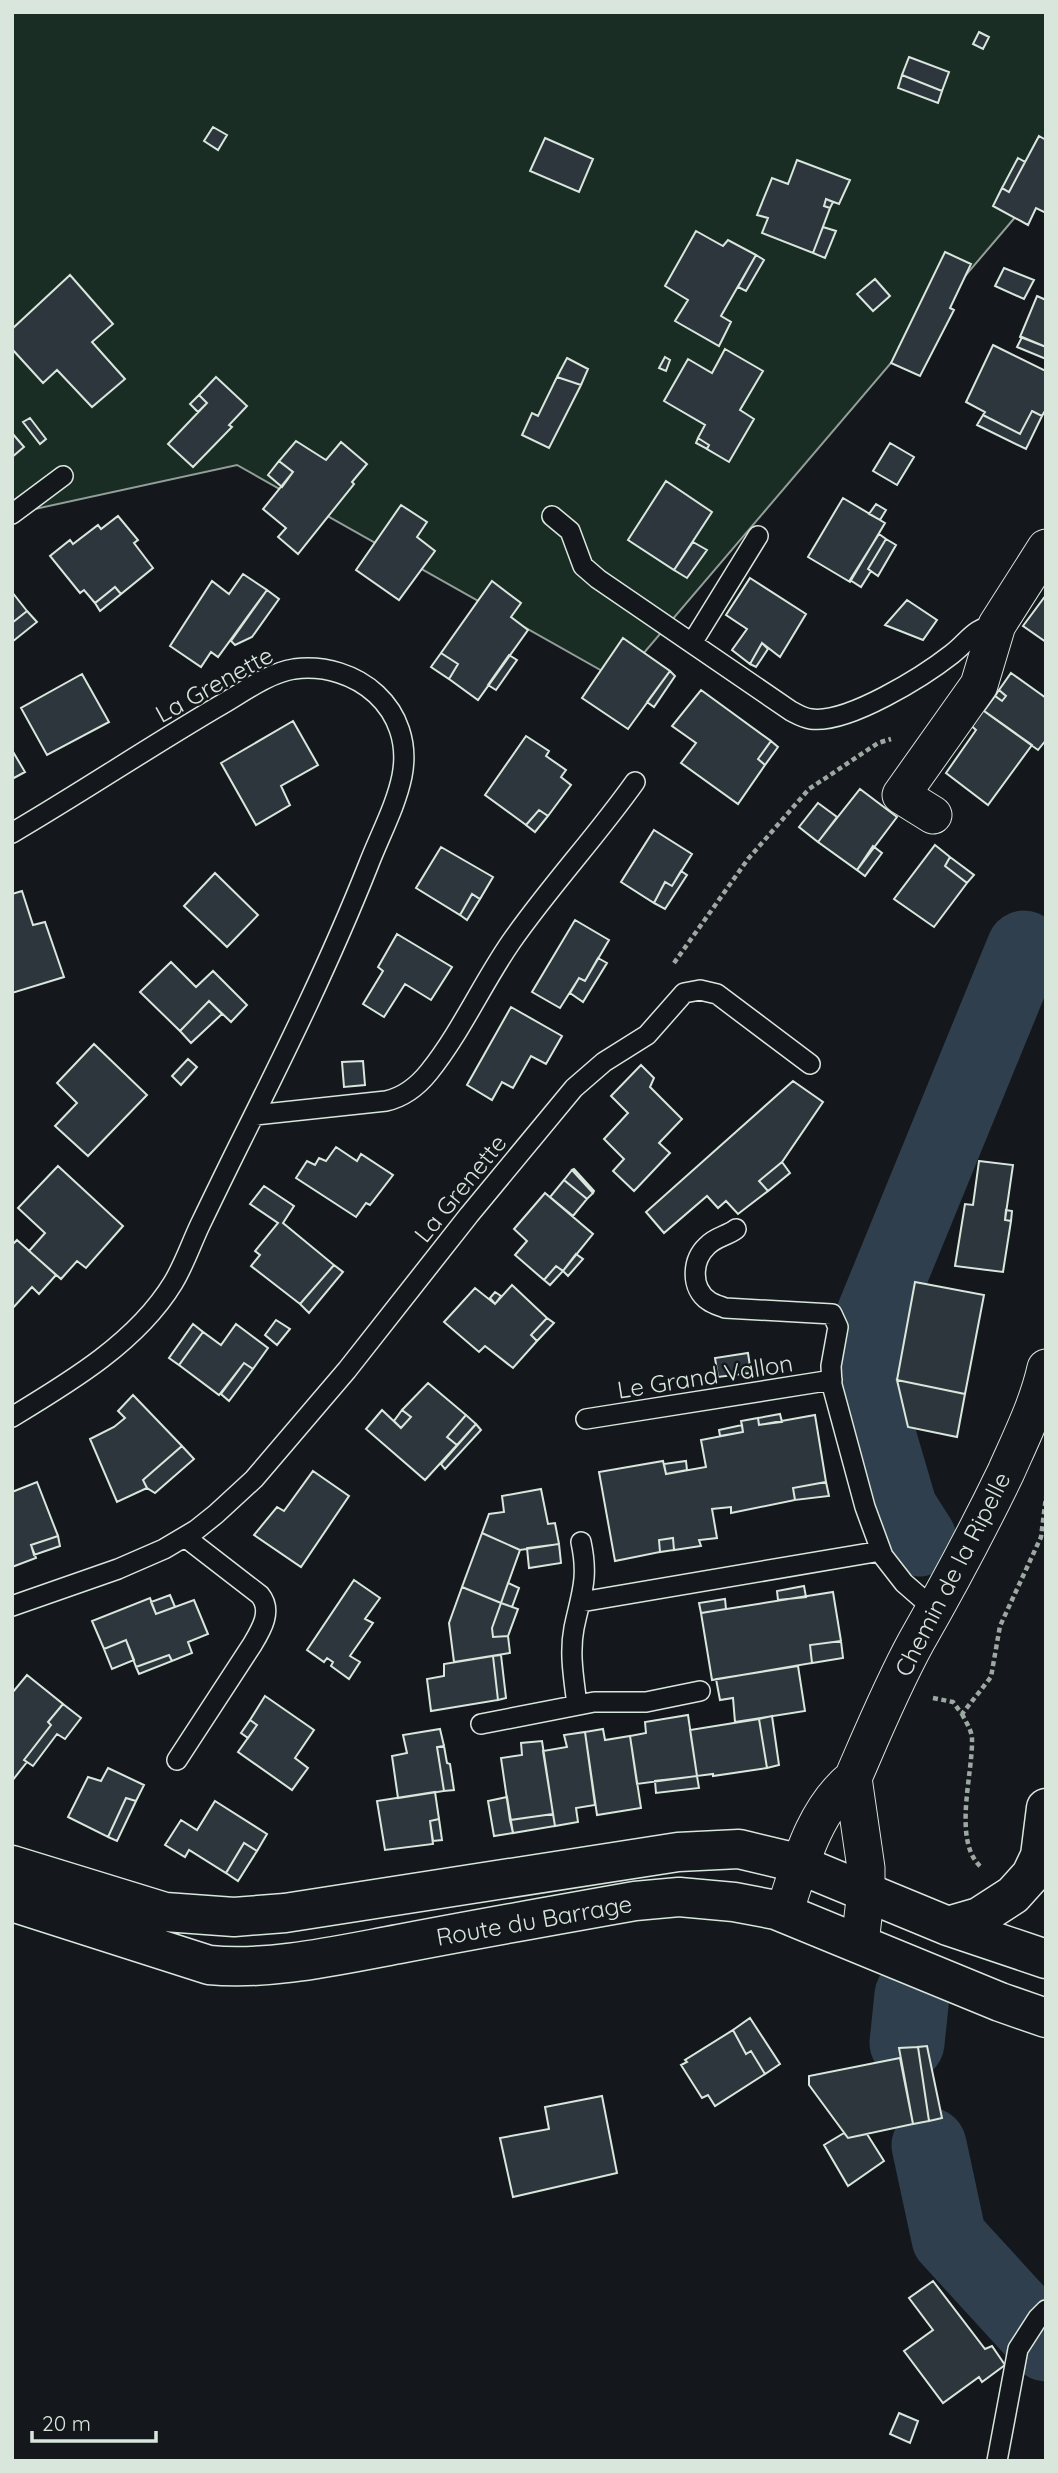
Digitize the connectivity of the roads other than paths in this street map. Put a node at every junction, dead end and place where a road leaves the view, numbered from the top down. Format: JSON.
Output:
{"nodes":[{"id":1,"x":62,"y":476,"type":"dead end"},
{"id":2,"x":12,"y":514,"type":"edge"},
{"id":3,"x":552,"y":516,"type":"dead end"},
{"id":4,"x":758,"y":536,"type":"dead end"},
{"id":5,"x":1046,"y":548,"type":"edge"},
{"id":6,"x":996,"y":625,"type":"junction"},
{"id":7,"x":692,"y":643,"type":"junction"},
{"id":8,"x":635,"y":782,"type":"dead end"},
{"id":9,"x":933,"y":815,"type":"dead end"},
{"id":10,"x":12,"y":833,"type":"edge"},
{"id":11,"x":810,"y":1064,"type":"dead end"},
{"id":12,"x":255,"y":1115,"type":"junction"},
{"id":13,"x":736,"y":1229,"type":"dead end"},
{"id":14,"x":1046,"y":1368,"type":"edge"},
{"id":15,"x":832,"y":1380,"type":"junction"},
{"id":16,"x":12,"y":1417,"type":"edge"},
{"id":17,"x":586,"y":1419,"type":"dead end"},
{"id":18,"x":185,"y":1537,"type":"junction"},
{"id":19,"x":581,"y":1542,"type":"dead end"},
{"id":20,"x":881,"y":1551,"type":"junction"},
{"id":21,"x":581,"y":1602,"type":"junction"},
{"id":22,"x":12,"y":1606,"type":"edge"},
{"id":23,"x":935,"y":1610,"type":"junction"},
{"id":24,"x":700,"y":1692,"type":"dead end"},
{"id":25,"x":577,"y":1705,"type":"junction"},
{"id":26,"x":481,"y":1724,"type":"dead end"},
{"id":27,"x":177,"y":1760,"type":"dead end"},
{"id":28,"x":853,"y":1778,"type":"junction"},
{"id":29,"x":1046,"y":1808,"type":"edge"},
{"id":30,"x":800,"y":1864,"type":"junction"},
{"id":31,"x":12,"y":1865,"type":"edge"},
{"id":32,"x":866,"y":1891,"type":"junction"},
{"id":33,"x":12,"y":1902,"type":"edge"},
{"id":34,"x":784,"y":1913,"type":"junction"},
{"id":35,"x":948,"y":1926,"type":"junction"},
{"id":36,"x":860,"y":1943,"type":"junction"},
{"id":37,"x":1046,"y":1959,"type":"edge"},
{"id":38,"x":1046,"y":2018,"type":"edge"},
{"id":39,"x":1042,"y":2314,"type":"edge"},
{"id":40,"x":997,"y":2461,"type":"edge"}],
"edges":[{"from":1,"to":2,"type":"lane"},
{"from":3,"to":7,"type":"lane"},
{"from":4,"to":7,"type":"lane"},
{"from":5,"to":6,"type":"street"},
{"from":6,"to":7,"type":"lane"},
{"from":6,"to":9,"type":"street"},
{"from":8,"to":12,"type":"lane"},
{"from":10,"to":12,"type":"lane","name":"La Grenette"},
{"from":11,"to":18,"type":"lane","name":"La Grenette"},
{"from":12,"to":16,"type":"lane","name":"La Grenette"},
{"from":13,"to":15,"type":"lane"},
{"from":14,"to":23,"type":"street","name":"Chemin de la Ripelle"},
{"from":15,"to":17,"type":"lane","name":"Le Grand Vallon"},
{"from":15,"to":20,"type":"lane"},
{"from":18,"to":22,"type":"lane","name":"La Grenette"},
{"from":18,"to":27,"type":"lane"},
{"from":19,"to":21,"type":"lane"},
{"from":20,"to":21,"type":"lane"},
{"from":20,"to":23,"type":"lane"},
{"from":21,"to":25,"type":"lane"},
{"from":23,"to":28,"type":"street","name":"Chemin de la Ripelle"},
{"from":24,"to":25,"type":"lane"},
{"from":25,"to":26,"type":"lane"},
{"from":28,"to":30,"type":"street","name":"Chemin de la Ripelle"},
{"from":28,"to":32,"type":"street"},
{"from":29,"to":35,"type":"street"},
{"from":30,"to":31,"type":"street","name":"Route du Barrage"},
{"from":30,"to":32,"type":"street","name":"Route du Barrage"},
{"from":30,"to":34,"type":"street","name":"Chemin de la Ripelle"},
{"from":32,"to":35,"type":"street","name":"Route du Barrage"},
{"from":32,"to":36,"type":"street"},
{"from":33,"to":34,"type":"street","name":"Route du Barrage"},
{"from":34,"to":36,"type":"street","name":"Route du Barrage"},
{"from":35,"to":37,"type":"street","name":"Route du Barrage"},
{"from":36,"to":38,"type":"street","name":"Route du Barrage"},
{"from":39,"to":40,"type":"lane"}]}
